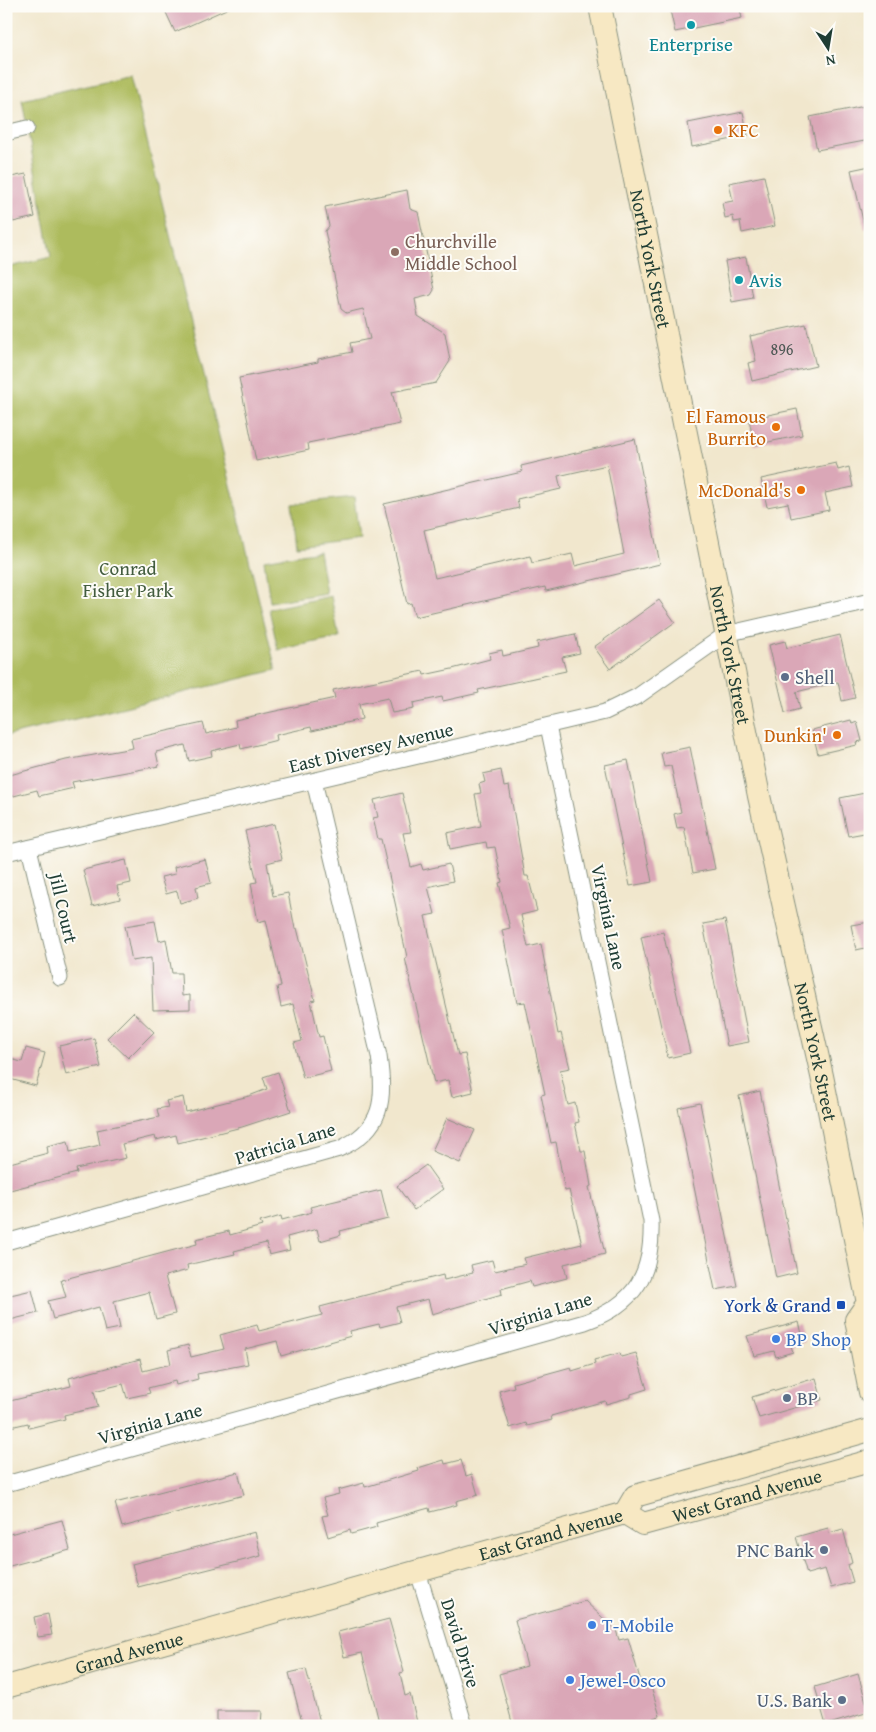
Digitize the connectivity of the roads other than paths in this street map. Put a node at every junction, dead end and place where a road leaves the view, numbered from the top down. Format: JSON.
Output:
{"nodes":[{"id":1,"x":600,"y":6,"type":"edge"},
{"id":2,"x":27,"y":128,"type":"dead end"},
{"id":3,"x":6,"y":133,"type":"edge"},
{"id":4,"x":870,"y":601,"type":"edge"},
{"id":5,"x":726,"y":634,"type":"junction"},
{"id":6,"x":548,"y":726,"type":"junction"},
{"id":7,"x":314,"y":781,"type":"junction"},
{"id":8,"x":29,"y":848,"type":"junction"},
{"id":9,"x":6,"y":853,"type":"edge"},
{"id":10,"x":60,"y":978,"type":"dead end"},
{"id":11,"x":6,"y":1242,"type":"edge"},
{"id":12,"x":869,"y":1304,"type":"edge"},
{"id":13,"x":870,"y":1392,"type":"edge"},
{"id":14,"x":870,"y":1430,"type":"edge"},
{"id":15,"x":870,"y":1460,"type":"edge"},
{"id":16,"x":6,"y":1484,"type":"edge"},
{"id":17,"x":625,"y":1513,"type":"junction"},
{"id":18,"x":418,"y":1572,"type":"junction"},
{"id":19,"x":252,"y":1619,"type":"joint"},
{"id":20,"x":6,"y":1687,"type":"edge"},
{"id":21,"x":466,"y":1726,"type":"edge"}],
"edges":[{"from":1,"to":5,"type":"main road","name":"North York Street"},
{"from":2,"to":3,"type":"street"},
{"from":4,"to":5,"type":"street"},
{"from":5,"to":6,"type":"street","name":"East Diversey Avenue"},
{"from":5,"to":12,"type":"main road","name":"North York Street"},
{"from":6,"to":7,"type":"street","name":"East Diversey Avenue"},
{"from":6,"to":16,"type":"street","name":"Virginia Lane"},
{"from":7,"to":8,"type":"street","name":"East Diversey Avenue"},
{"from":7,"to":11,"type":"street","name":"Patricia Lane"},
{"from":8,"to":9,"type":"street","name":"East Diversey Avenue"},
{"from":8,"to":10,"type":"street","name":"Jill Court"},
{"from":12,"to":13,"type":"main road","name":"North York Street"},
{"from":14,"to":17,"type":"main road","name":"East Grand Avenue"},
{"from":15,"to":17,"type":"main road","name":"West Grand Avenue"},
{"from":17,"to":18,"type":"main road","name":"East Grand Avenue"},
{"from":18,"to":19,"type":"main road","name":"East Grand Avenue"},
{"from":18,"to":21,"type":"street","name":"David Drive"},
{"from":19,"to":20,"type":"main road","name":"Grand Avenue"}]}
